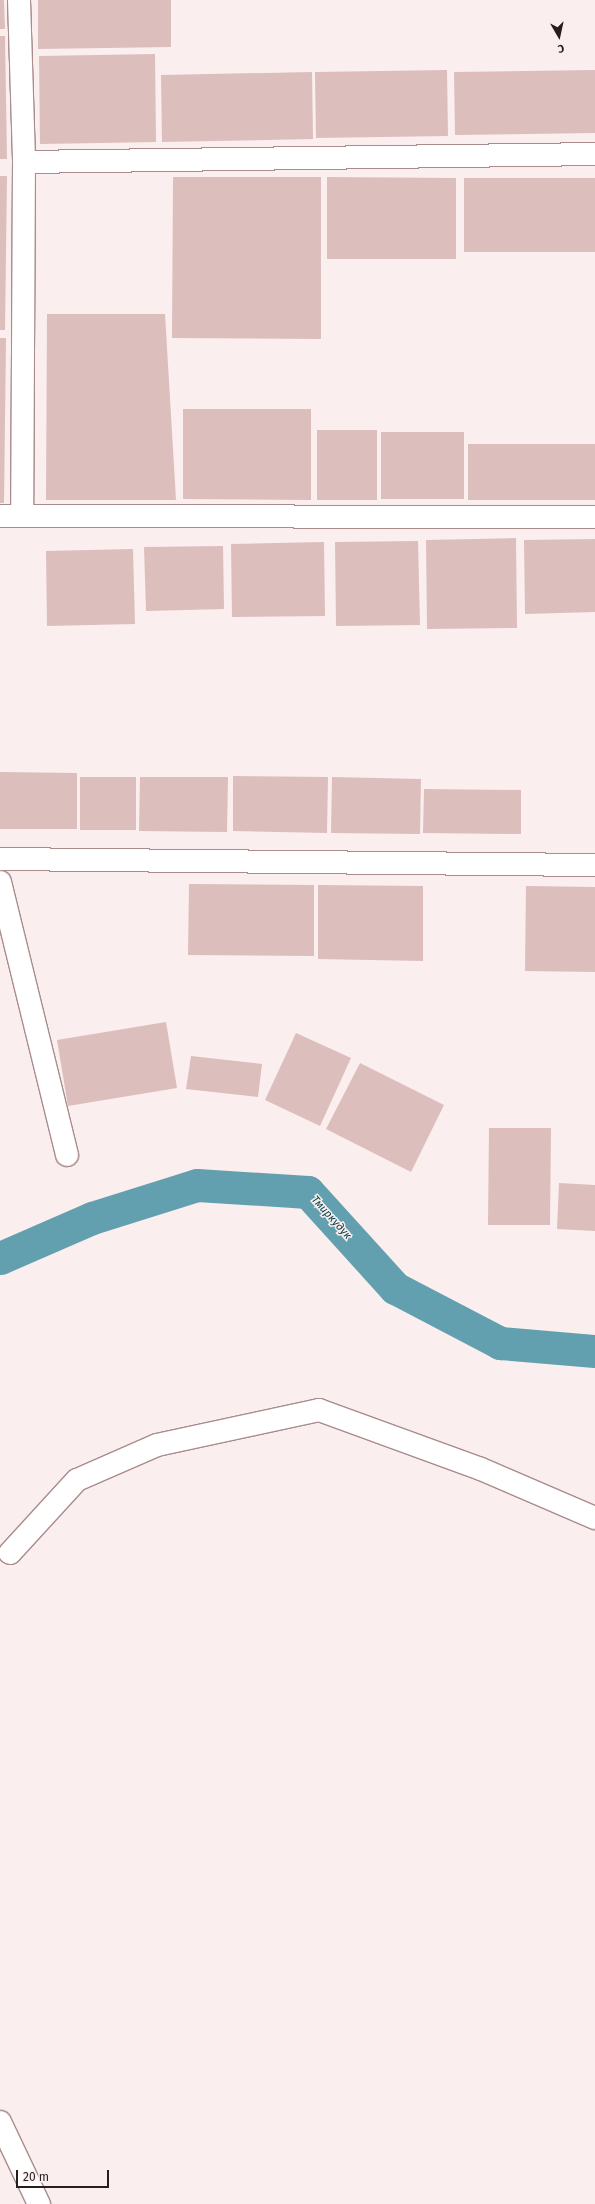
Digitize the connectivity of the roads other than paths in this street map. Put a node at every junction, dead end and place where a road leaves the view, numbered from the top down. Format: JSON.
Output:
{"nodes":[{"id":1,"x":19,"y":0,"type":"edge"},
{"id":2,"x":595,"y":154,"type":"edge"},
{"id":3,"x":24,"y":162,"type":"junction"},
{"id":4,"x":0,"y":516,"type":"edge"},
{"id":5,"x":22,"y":516,"type":"junction"},
{"id":6,"x":595,"y":517,"type":"edge"},
{"id":7,"x":0,"y":859,"type":"edge"},
{"id":8,"x":595,"y":865,"type":"edge"},
{"id":9,"x":0,"y":882,"type":"edge"},
{"id":10,"x":67,"y":1155,"type":"dead end"},
{"id":11,"x":595,"y":1518,"type":"edge"},
{"id":12,"x":10,"y":1553,"type":"dead end"},
{"id":13,"x":0,"y":2122,"type":"edge"},
{"id":14,"x":39,"y":2204,"type":"edge"}],
"edges":[{"from":1,"to":3,"type":"street"},
{"from":2,"to":3,"type":"street"},
{"from":3,"to":5,"type":"street"},
{"from":4,"to":5,"type":"street"},
{"from":5,"to":6,"type":"street"},
{"from":7,"to":8,"type":"street"},
{"from":9,"to":10,"type":"street"},
{"from":11,"to":12,"type":"street"},
{"from":13,"to":14,"type":"street"}]}
